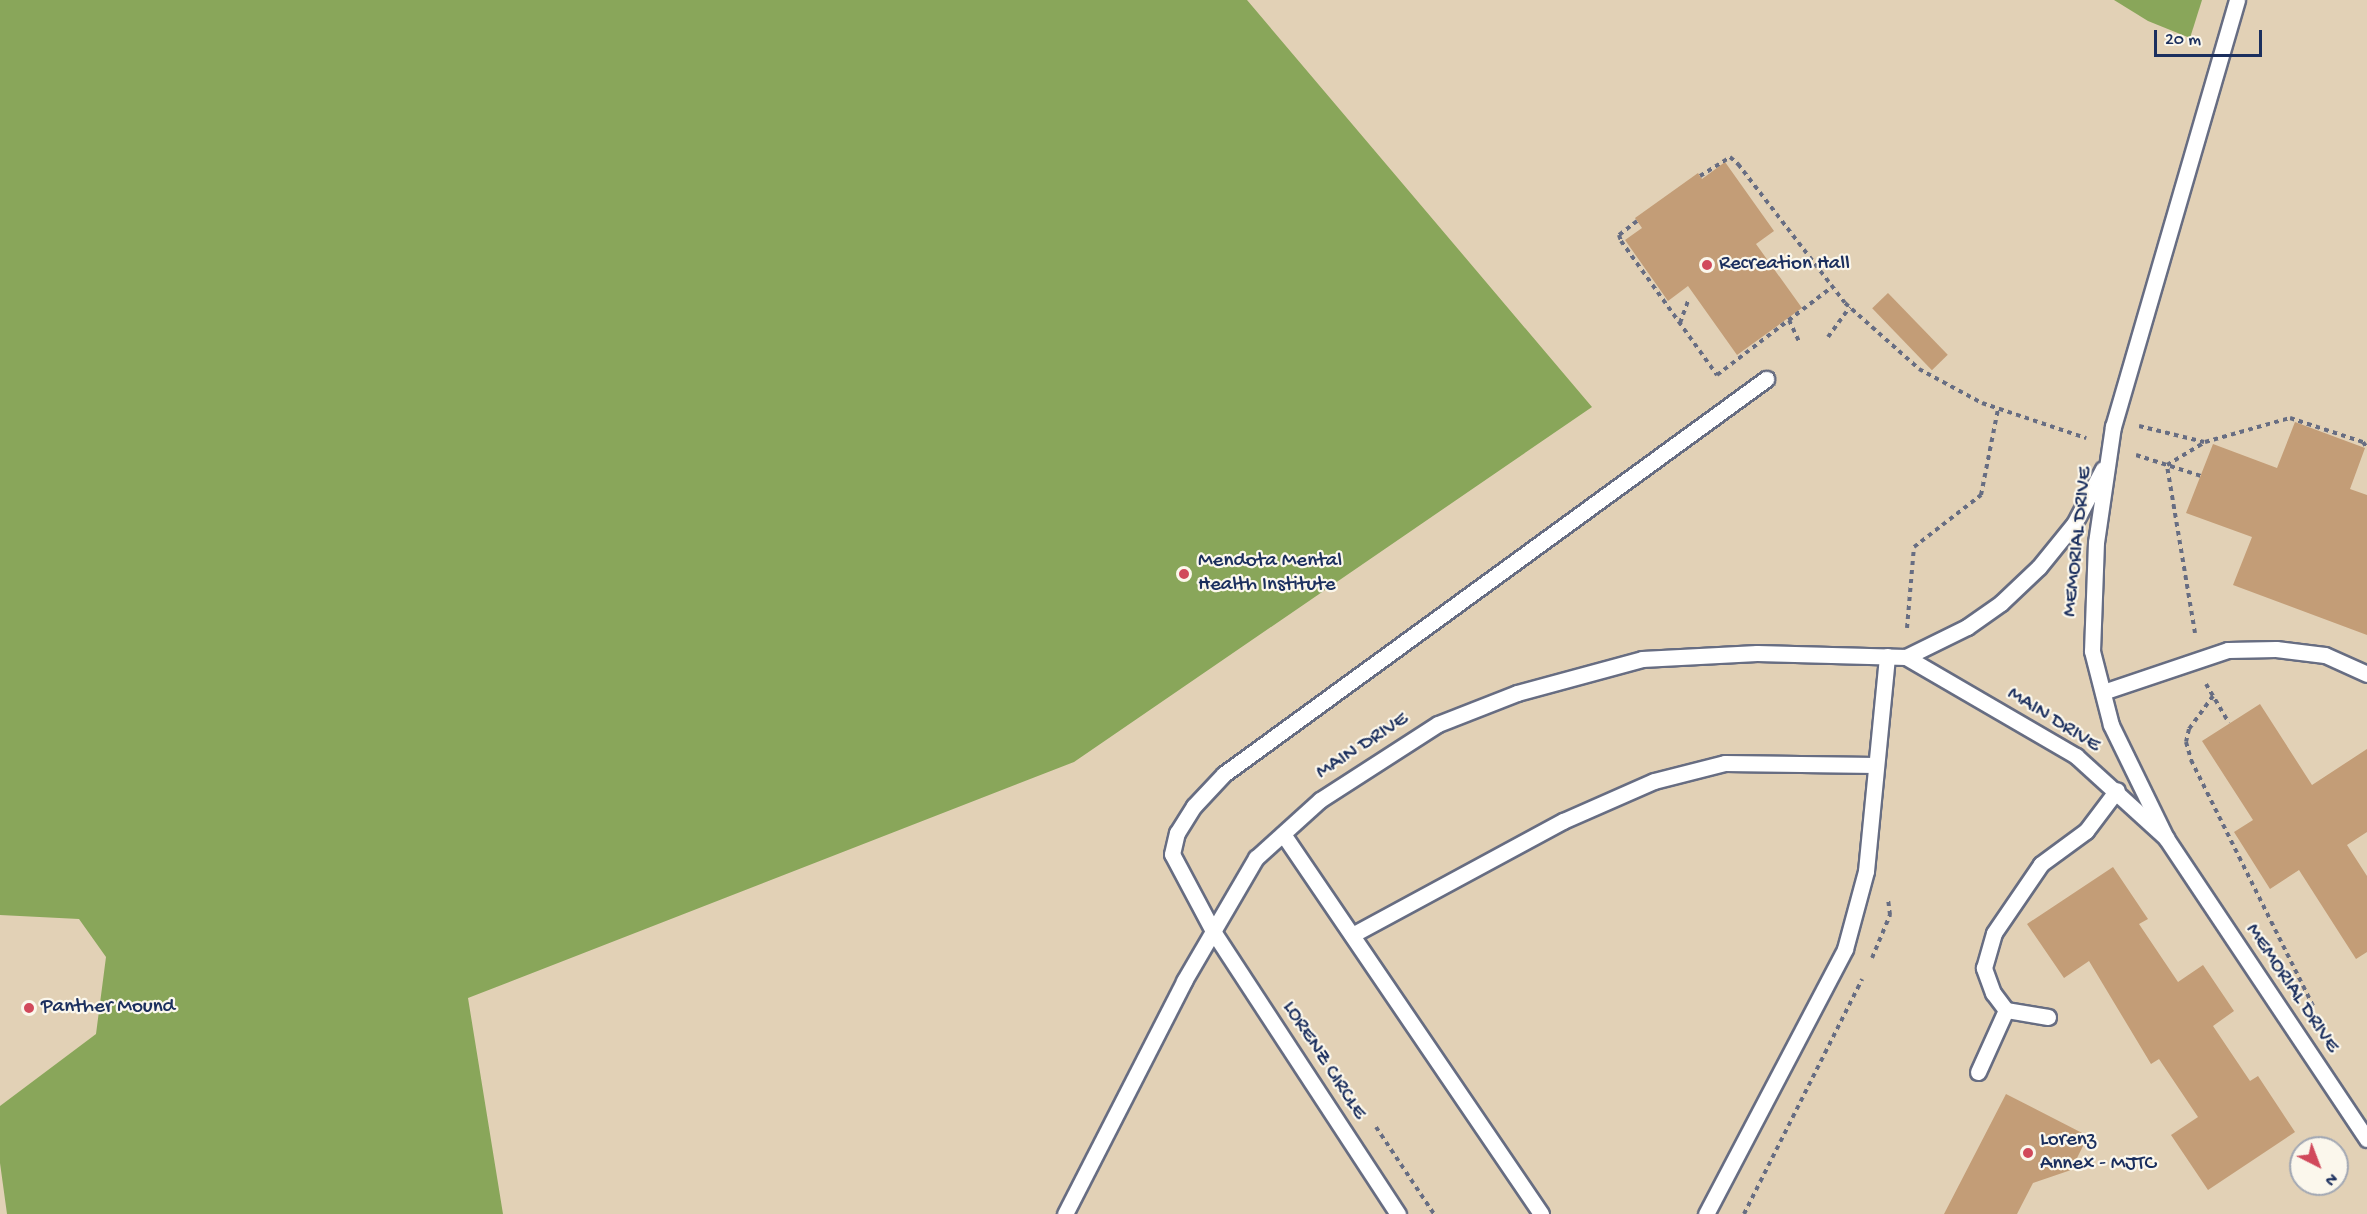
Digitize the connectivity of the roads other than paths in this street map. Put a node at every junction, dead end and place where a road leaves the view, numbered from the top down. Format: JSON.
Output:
{"nodes":[{"id":1,"x":2237,"y":0,"type":"edge"},
{"id":2,"x":1766,"y":379,"type":"dead end"},
{"id":3,"x":2109,"y":452,"type":"junction"},
{"id":4,"x":1887,"y":656,"type":"junction"},
{"id":5,"x":1906,"y":657,"type":"junction"},
{"id":6,"x":2367,"y":674,"type":"edge"},
{"id":7,"x":2103,"y":692,"type":"junction"},
{"id":8,"x":1876,"y":765,"type":"junction"},
{"id":9,"x":2117,"y":790,"type":"junction"},
{"id":10,"x":1283,"y":834,"type":"junction"},
{"id":11,"x":2166,"y":838,"type":"junction"},
{"id":12,"x":1213,"y":931,"type":"junction"},
{"id":13,"x":1352,"y":935,"type":"junction"},
{"id":14,"x":2006,"y":1010,"type":"junction"},
{"id":15,"x":2048,"y":1017,"type":"dead end"},
{"id":16,"x":1978,"y":1072,"type":"dead end"},
{"id":17,"x":2367,"y":1139,"type":"edge"},
{"id":18,"x":1065,"y":1214,"type":"edge"},
{"id":19,"x":1398,"y":1214,"type":"edge"},
{"id":20,"x":1541,"y":1214,"type":"edge"},
{"id":21,"x":1706,"y":1214,"type":"edge"}],
"edges":[{"from":1,"to":3,"type":"lane","name":"MEMORIAL DRIVE"},
{"from":2,"to":12,"type":"lane","name":"LORENZ CIRCLE"},
{"from":3,"to":5,"type":"lane"},
{"from":3,"to":7,"type":"lane","name":"MEMORIAL DRIVE"},
{"from":4,"to":5,"type":"lane","name":"MAIN DRIVE"},
{"from":4,"to":8,"type":"lane"},
{"from":4,"to":10,"type":"lane","name":"MAIN DRIVE"},
{"from":5,"to":9,"type":"lane","name":"MAIN DRIVE"},
{"from":6,"to":7,"type":"lane"},
{"from":7,"to":11,"type":"lane","name":"MEMORIAL DRIVE"},
{"from":8,"to":13,"type":"lane"},
{"from":8,"to":21,"type":"lane"},
{"from":9,"to":11,"type":"lane","name":"MAIN DRIVE"},
{"from":9,"to":14,"type":"lane"},
{"from":10,"to":12,"type":"lane","name":"MAIN DRIVE"},
{"from":10,"to":13,"type":"lane"},
{"from":11,"to":17,"type":"lane","name":"MEMORIAL DRIVE"},
{"from":12,"to":18,"type":"lane","name":"MAIN DRIVE"},
{"from":12,"to":19,"type":"lane","name":"LORENZ CIRCLE"},
{"from":13,"to":20,"type":"lane"},
{"from":14,"to":15,"type":"lane"},
{"from":14,"to":16,"type":"lane"}]}
